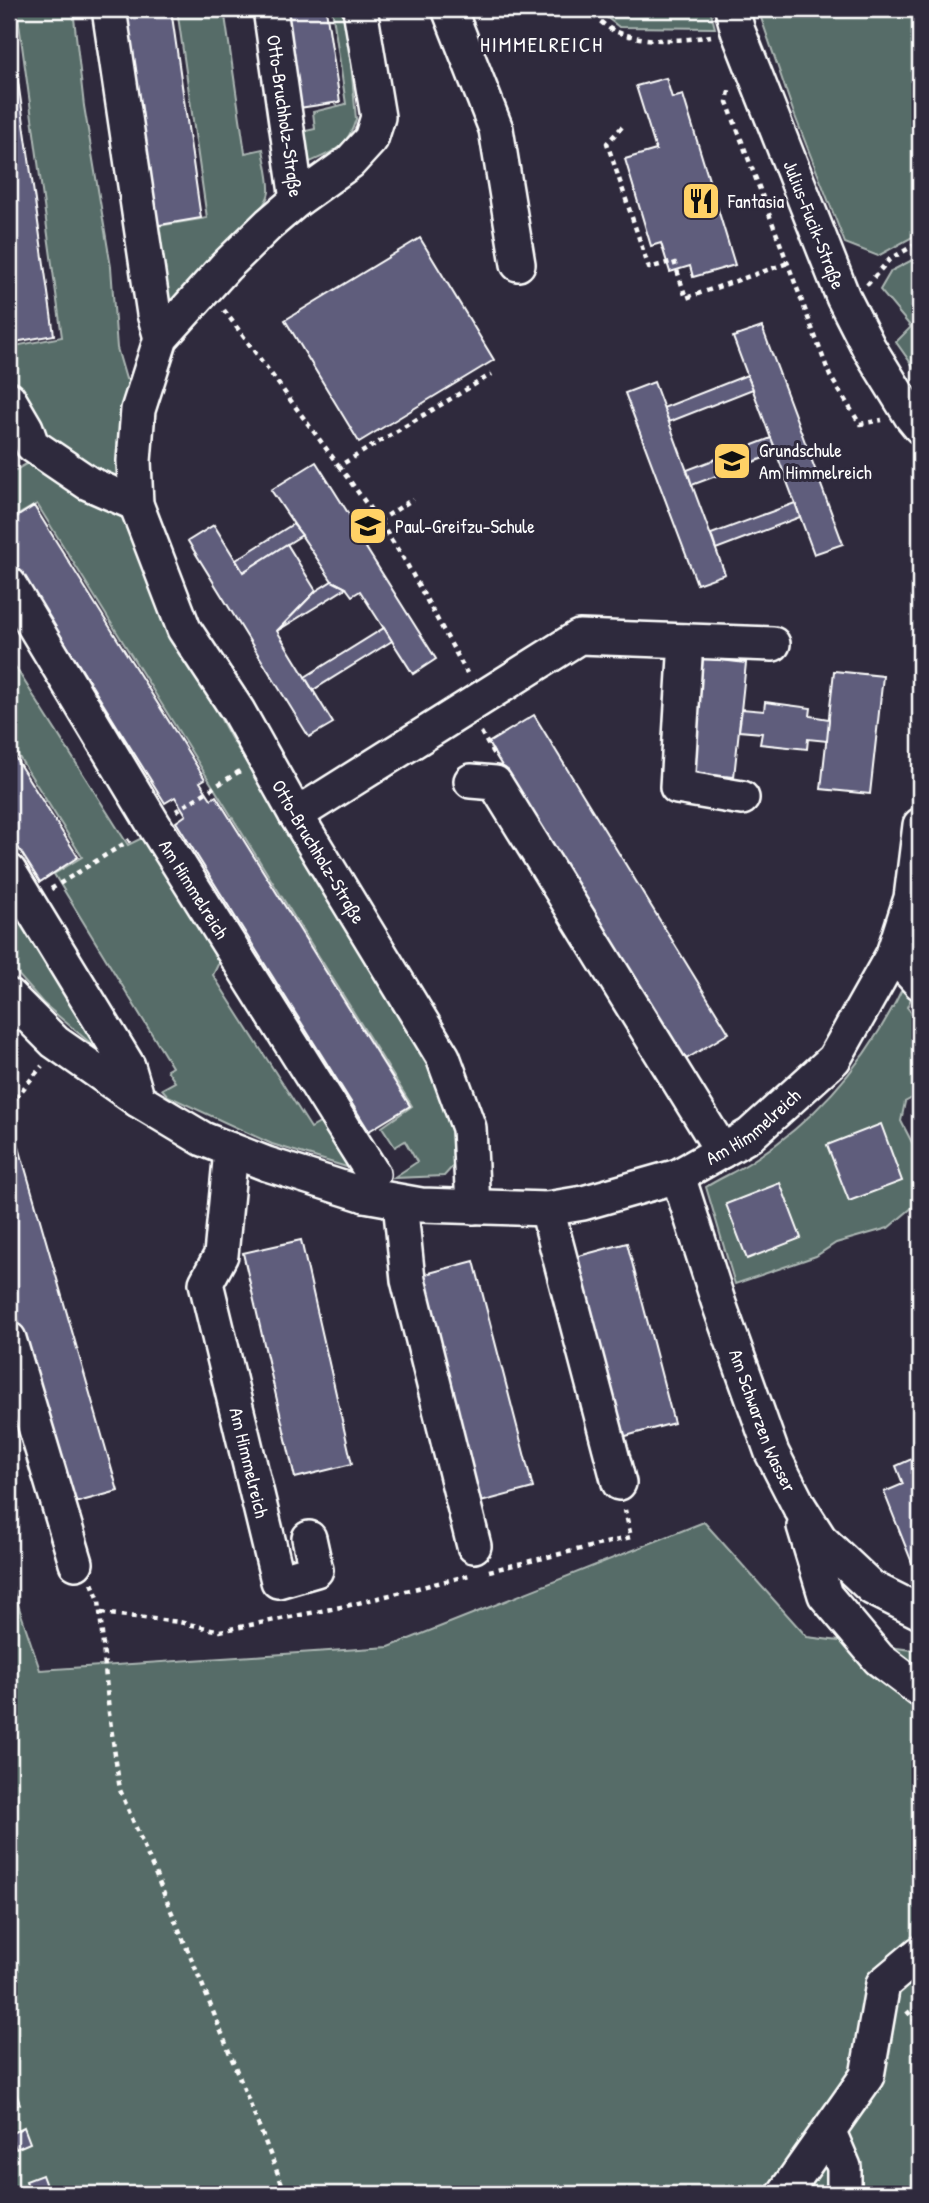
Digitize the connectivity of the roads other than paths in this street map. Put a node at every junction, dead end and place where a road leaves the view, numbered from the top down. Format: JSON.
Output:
{"nodes":[{"id":1,"x":109,"y":9,"type":"edge"},
{"id":2,"x":270,"y":9,"type":"edge"},
{"id":3,"x":360,"y":9,"type":"edge"},
{"id":4,"x":449,"y":9,"type":"edge"},
{"id":5,"x":725,"y":22,"type":"edge"},
{"id":6,"x":385,"y":159,"type":"dead end"},
{"id":7,"x":350,"y":162,"type":"junction"},
{"id":8,"x":297,"y":200,"type":"junction"},
{"id":9,"x":519,"y":264,"type":"dead end"},
{"id":10,"x":162,"y":338,"type":"junction"},
{"id":11,"x":9,"y":399,"type":"edge"},
{"id":12,"x":920,"y":427,"type":"edge"},
{"id":13,"x":20,"y":453,"type":"edge"},
{"id":14,"x":135,"y":504,"type":"junction"},
{"id":15,"x":9,"y":584,"type":"edge"},
{"id":16,"x":686,"y":641,"type":"junction"},
{"id":17,"x":773,"y":644,"type":"dead end"},
{"id":18,"x":483,"y":782,"type":"road end"},
{"id":19,"x":742,"y":798,"type":"dead end"},
{"id":20,"x":296,"y":815,"type":"junction"},
{"id":21,"x":920,"y":825,"type":"edge"},
{"id":22,"x":9,"y":871,"type":"edge"},
{"id":23,"x":893,"y":954,"type":"junction"},
{"id":24,"x":920,"y":983,"type":"edge"},
{"id":25,"x":9,"y":996,"type":"edge"},
{"id":26,"x":138,"y":1100,"type":"junction"},
{"id":27,"x":231,"y":1150,"type":"junction"},
{"id":28,"x":722,"y":1151,"type":"junction"},
{"id":29,"x":678,"y":1176,"type":"junction"},
{"id":30,"x":365,"y":1195,"type":"junction"},
{"id":31,"x":400,"y":1202,"type":"junction"},
{"id":32,"x":473,"y":1207,"type":"junction"},
{"id":33,"x":547,"y":1209,"type":"junction"},
{"id":34,"x":9,"y":1339,"type":"edge"},
{"id":35,"x":619,"y":1483,"type":"dead end"},
{"id":36,"x":799,"y":1506,"type":"junction"},
{"id":37,"x":309,"y":1538,"type":"dead end"},
{"id":38,"x":474,"y":1546,"type":"dead end"},
{"id":39,"x":76,"y":1563,"type":"road end"},
{"id":40,"x":920,"y":1612,"type":"edge"},
{"id":41,"x":920,"y":1689,"type":"edge"},
{"id":42,"x":920,"y":1953,"type":"edge"},
{"id":43,"x":829,"y":2132,"type":"junction"},
{"id":44,"x":784,"y":2194,"type":"edge"},
{"id":45,"x":844,"y":2194,"type":"edge"}],
"edges":[{"from":1,"to":10,"type":"street"},
{"from":2,"to":8,"type":"street","name":"Otto-Bruchholz-Straße"},
{"from":3,"to":7,"type":"street"},
{"from":4,"to":9,"type":"street"},
{"from":5,"to":12,"type":"street","name":"Julius-Fucik-Straße"},
{"from":6,"to":7,"type":"street"},
{"from":7,"to":8,"type":"street"},
{"from":8,"to":10,"type":"street","name":"Otto-Bruchholz-Straße"},
{"from":10,"to":14,"type":"street","name":"Otto-Bruchholz-Straße"},
{"from":11,"to":13,"type":"street"},
{"from":13,"to":14,"type":"street"},
{"from":14,"to":20,"type":"street","name":"Otto-Bruchholz-Straße"},
{"from":15,"to":30,"type":"street","name":"Am Himmelreich"},
{"from":16,"to":17,"type":"street"},
{"from":16,"to":19,"type":"street"},
{"from":16,"to":20,"type":"street"},
{"from":18,"to":28,"type":"street"},
{"from":20,"to":32,"type":"street","name":"Otto-Bruchholz-Straße"},
{"from":21,"to":23,"type":"street","name":"Am Himmelreich"},
{"from":22,"to":26,"type":"street"},
{"from":23,"to":24,"type":"street"},
{"from":23,"to":28,"type":"street","name":"Am Himmelreich"},
{"from":25,"to":26,"type":"street","name":"Am Himmelreich"},
{"from":26,"to":27,"type":"street","name":"Am Himmelreich"},
{"from":27,"to":30,"type":"street","name":"Am Himmelreich"},
{"from":27,"to":37,"type":"street","name":"Am Himmelreich"},
{"from":28,"to":29,"type":"street","name":"Am Himmelreich"},
{"from":29,"to":33,"type":"street","name":"Am Himmelreich"},
{"from":29,"to":36,"type":"street","name":"Am Schwarzen Wasser"},
{"from":30,"to":31,"type":"street","name":"Am Himmelreich"},
{"from":31,"to":32,"type":"street","name":"Am Himmelreich"},
{"from":31,"to":38,"type":"street"},
{"from":32,"to":33,"type":"street","name":"Am Himmelreich"},
{"from":33,"to":35,"type":"street"},
{"from":34,"to":39,"type":"street"},
{"from":36,"to":40,"type":"street","name":"Am Schwarzen Wasser"},
{"from":36,"to":41,"type":"street"},
{"from":42,"to":43,"type":"street"},
{"from":43,"to":44,"type":"street"},
{"from":43,"to":45,"type":"street"}]}
